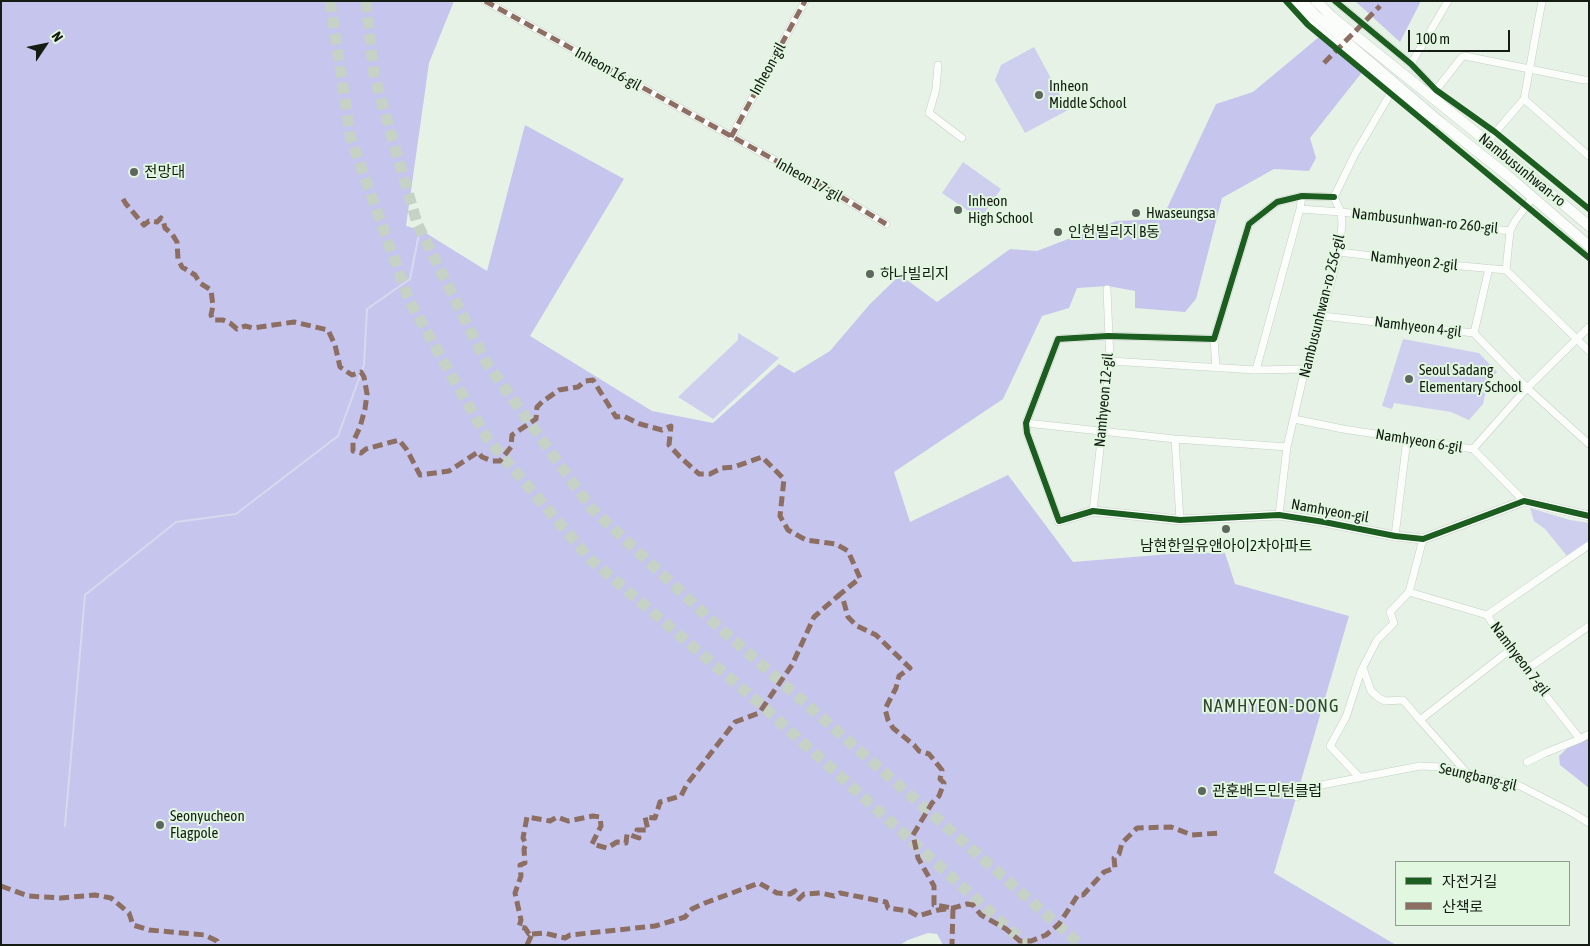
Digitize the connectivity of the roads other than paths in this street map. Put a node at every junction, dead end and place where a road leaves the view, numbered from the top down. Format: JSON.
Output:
{"nodes":[{"id":1,"x":485,"y":1,"type":"edge"},
{"id":2,"x":805,"y":1,"type":"edge"},
{"id":3,"x":1291,"y":1,"type":"edge"},
{"id":4,"x":1302,"y":1,"type":"edge"},
{"id":5,"x":1316,"y":1,"type":"edge"},
{"id":6,"x":1335,"y":1,"type":"edge"},
{"id":7,"x":1448,"y":1,"type":"edge"},
{"id":8,"x":1542,"y":1,"type":"edge"},
{"id":9,"x":1411,"y":64,"type":"junction"},
{"id":10,"x":938,"y":65,"type":"dead end"},
{"id":11,"x":1529,"y":69,"type":"junction"},
{"id":12,"x":1589,"y":80,"type":"edge"},
{"id":13,"x":1436,"y":90,"type":"junction"},
{"id":14,"x":1392,"y":91,"type":"junction"},
{"id":15,"x":1524,"y":98,"type":"junction"},
{"id":16,"x":1444,"y":107,"type":"junction"},
{"id":17,"x":1440,"y":122,"type":"junction"},
{"id":18,"x":730,"y":137,"type":"junction"},
{"id":19,"x":962,"y":138,"type":"dead end"},
{"id":20,"x":1488,"y":141,"type":"junction"},
{"id":21,"x":1589,"y":156,"type":"edge"},
{"id":22,"x":1519,"y":167,"type":"junction"},
{"id":23,"x":1507,"y":175,"type":"junction"},
{"id":24,"x":1553,"y":195,"type":"junction"},
{"id":25,"x":1302,"y":196,"type":"junction"},
{"id":26,"x":1334,"y":197,"type":"junction"},
{"id":27,"x":1535,"y":199,"type":"junction"},
{"id":28,"x":1300,"y":209,"type":"junction"},
{"id":29,"x":1341,"y":212,"type":"junction"},
{"id":30,"x":886,"y":224,"type":"dead end"},
{"id":31,"x":1589,"y":226,"type":"edge"},
{"id":32,"x":1510,"y":231,"type":"junction"},
{"id":33,"x":1589,"y":246,"type":"edge"},
{"id":34,"x":1338,"y":252,"type":"junction"},
{"id":35,"x":1490,"y":268,"type":"junction"},
{"id":36,"x":1506,"y":270,"type":"junction"},
{"id":37,"x":1107,"y":289,"type":"dead end"},
{"id":38,"x":1322,"y":316,"type":"junction"},
{"id":39,"x":1589,"y":327,"type":"edge"},
{"id":40,"x":1474,"y":333,"type":"junction"},
{"id":41,"x":1108,"y":336,"type":"junction"},
{"id":42,"x":1214,"y":339,"type":"junction"},
{"id":43,"x":1576,"y":339,"type":"junction"},
{"id":44,"x":1589,"y":351,"type":"edge"},
{"id":45,"x":1110,"y":361,"type":"junction"},
{"id":46,"x":1216,"y":368,"type":"junction"},
{"id":47,"x":1256,"y":370,"type":"junction"},
{"id":48,"x":1305,"y":370,"type":"junction"},
{"id":49,"x":1527,"y":388,"type":"junction"},
{"id":50,"x":1294,"y":419,"type":"junction"},
{"id":51,"x":1026,"y":423,"type":"junction"},
{"id":52,"x":1103,"y":430,"type":"junction"},
{"id":53,"x":1175,"y":439,"type":"junction"},
{"id":54,"x":1407,"y":439,"type":"junction"},
{"id":55,"x":1589,"y":444,"type":"edge"},
{"id":56,"x":1287,"y":447,"type":"junction"},
{"id":57,"x":1473,"y":449,"type":"junction"},
{"id":58,"x":1524,"y":501,"type":"junction"},
{"id":59,"x":1092,"y":511,"type":"junction"},
{"id":60,"x":1278,"y":515,"type":"junction"},
{"id":61,"x":1589,"y":516,"type":"edge"},
{"id":62,"x":1180,"y":520,"type":"junction"},
{"id":63,"x":1059,"y":521,"type":"joint"},
{"id":64,"x":1395,"y":536,"type":"junction"},
{"id":65,"x":1423,"y":539,"type":"junction"},
{"id":66,"x":1589,"y":545,"type":"edge"},
{"id":67,"x":1409,"y":592,"type":"junction"},
{"id":68,"x":1487,"y":615,"type":"junction"},
{"id":69,"x":1589,"y":626,"type":"edge"},
{"id":70,"x":1510,"y":650,"type":"junction"},
{"id":71,"x":1527,"y":669,"type":"junction"},
{"id":72,"x":1364,"y":671,"type":"dead end"},
{"id":73,"x":1420,"y":720,"type":"junction"},
{"id":74,"x":1589,"y":734,"type":"edge"},
{"id":75,"x":1580,"y":739,"type":"junction"},
{"id":76,"x":1527,"y":762,"type":"dead end"},
{"id":77,"x":1466,"y":772,"type":"junction"},
{"id":78,"x":1360,"y":778,"type":"junction"},
{"id":79,"x":1297,"y":797,"type":"dead end"},
{"id":80,"x":1589,"y":823,"type":"edge"}],
"edges":[{"from":1,"to":18,"type":"street","name":"Inheon 16-gil"},
{"from":2,"to":18,"type":"street","name":"Inheon-gil"},
{"from":3,"to":14,"type":"street"},
{"from":4,"to":17,"type":"main road","name":"Nambusunhwan-ro"},
{"from":5,"to":16,"type":"main road","name":"Nambusunhwan-ro"},
{"from":6,"to":9,"type":"street"},
{"from":7,"to":9,"type":"street"},
{"from":8,"to":11,"type":"street"},
{"from":9,"to":13,"type":"street"},
{"from":10,"to":19,"type":"street"},
{"from":11,"to":12,"type":"street"},
{"from":11,"to":13,"type":"street"},
{"from":11,"to":15,"type":"street"},
{"from":13,"to":16,"type":"street"},
{"from":14,"to":17,"type":"street"},
{"from":14,"to":26,"type":"street"},
{"from":15,"to":20,"type":"street"},
{"from":15,"to":21,"type":"street"},
{"from":16,"to":20,"type":"main road","name":"Nambusunhwan-ro"},
{"from":17,"to":23,"type":"main road","name":"Nambusunhwan-ro"},
{"from":18,"to":30,"type":"street","name":"Inheon 17-gil"},
{"from":20,"to":22,"type":"main road","name":"Nambusunhwan-ro"},
{"from":22,"to":23,"type":"main road"},
{"from":22,"to":24,"type":"main road","name":"Nambusunhwan-ro"},
{"from":23,"to":27,"type":"main road","name":"Nambusunhwan-ro"},
{"from":24,"to":27,"type":"main road"},
{"from":24,"to":31,"type":"main road","name":"Nambusunhwan-ro"},
{"from":25,"to":26,"type":"street","name":"Nambusunhwan-ro 260-gil"},
{"from":25,"to":28,"type":"street"},
{"from":25,"to":42,"type":"street","name":"Nambusunhwan-ro 260-gil"},
{"from":26,"to":29,"type":"street","name":"Nambusunhwan-ro 256-gil"},
{"from":27,"to":32,"type":"street","name":"Nambusunhwan-ro 260-gil"},
{"from":27,"to":33,"type":"main road","name":"Nambusunhwan-ro"},
{"from":28,"to":29,"type":"street","name":"Nambusunhwan-ro 260-gil"},
{"from":28,"to":47,"type":"street"},
{"from":29,"to":32,"type":"street","name":"Nambusunhwan-ro 260-gil"},
{"from":29,"to":34,"type":"street","name":"Nambusunhwan-ro 256-gil"},
{"from":32,"to":36,"type":"street","name":"Nambusunhwan-ro 260-gil"},
{"from":34,"to":35,"type":"street","name":"Namhyeon 2-gil"},
{"from":34,"to":38,"type":"street","name":"Nambusunhwan-ro 256-gil"},
{"from":35,"to":36,"type":"street","name":"Namhyeon 2-gil"},
{"from":35,"to":40,"type":"street"},
{"from":36,"to":43,"type":"street"},
{"from":37,"to":41,"type":"street","name":"Namhyeon 12-gil"},
{"from":38,"to":40,"type":"street","name":"Namhyeon 4-gil"},
{"from":38,"to":48,"type":"street","name":"Nambusunhwan-ro 256-gil"},
{"from":39,"to":43,"type":"street"},
{"from":40,"to":49,"type":"street","name":"Namhyeon 4-gil"},
{"from":41,"to":42,"type":"street"},
{"from":41,"to":45,"type":"street","name":"Namhyeon 12-gil"},
{"from":41,"to":51,"type":"street"},
{"from":42,"to":46,"type":"street","name":"Nambusunhwan-ro 260-gil"},
{"from":43,"to":44,"type":"street"},
{"from":43,"to":49,"type":"street"},
{"from":45,"to":46,"type":"street"},
{"from":45,"to":52,"type":"street","name":"Namhyeon 12-gil"},
{"from":46,"to":47,"type":"street"},
{"from":47,"to":48,"type":"street"},
{"from":48,"to":50,"type":"street","name":"Nambusunhwan-ro 256-gil"},
{"from":49,"to":55,"type":"street","name":"Namhyeon 4-gil"},
{"from":49,"to":57,"type":"street"},
{"from":50,"to":54,"type":"street","name":"Namhyeon 6-gil"},
{"from":50,"to":56,"type":"street","name":"Nambusunhwan-ro 256-gil"},
{"from":51,"to":52,"type":"street"},
{"from":51,"to":63,"type":"street"},
{"from":52,"to":53,"type":"street"},
{"from":52,"to":59,"type":"street","name":"Namhyeon 12-gil"},
{"from":53,"to":56,"type":"street"},
{"from":53,"to":62,"type":"street"},
{"from":54,"to":57,"type":"street","name":"Namhyeon 6-gil"},
{"from":54,"to":64,"type":"street"},
{"from":56,"to":60,"type":"street","name":"Nambusunhwan-ro 256-gil"},
{"from":57,"to":58,"type":"street","name":"Namhyeon 6-gil"},
{"from":58,"to":61,"type":"street"},
{"from":58,"to":65,"type":"street","name":"Namhyeon-gil"},
{"from":59,"to":62,"type":"street","name":"Namhyeon-gil"},
{"from":59,"to":63,"type":"street","name":"Namhyeon-gil"},
{"from":60,"to":62,"type":"street","name":"Namhyeon-gil"},
{"from":60,"to":64,"type":"street","name":"Namhyeon-gil"},
{"from":64,"to":65,"type":"street","name":"Namhyeon-gil"},
{"from":65,"to":67,"type":"street"},
{"from":66,"to":68,"type":"street"},
{"from":67,"to":68,"type":"street","name":"Namhyeon 7-gil"},
{"from":67,"to":78,"type":"street"},
{"from":68,"to":70,"type":"street","name":"Namhyeon 7-gil"},
{"from":69,"to":71,"type":"street"},
{"from":70,"to":71,"type":"street","name":"Namhyeon 7-gil"},
{"from":70,"to":73,"type":"street"},
{"from":71,"to":75,"type":"street","name":"Namhyeon 7-gil"},
{"from":72,"to":73,"type":"street"},
{"from":73,"to":77,"type":"street"},
{"from":74,"to":75,"type":"street"},
{"from":75,"to":76,"type":"street"},
{"from":77,"to":78,"type":"street","name":"Seungbang-gil"},
{"from":77,"to":80,"type":"street","name":"Seungbang-gil"},
{"from":78,"to":79,"type":"street","name":"Seungbang-gil"}]}
